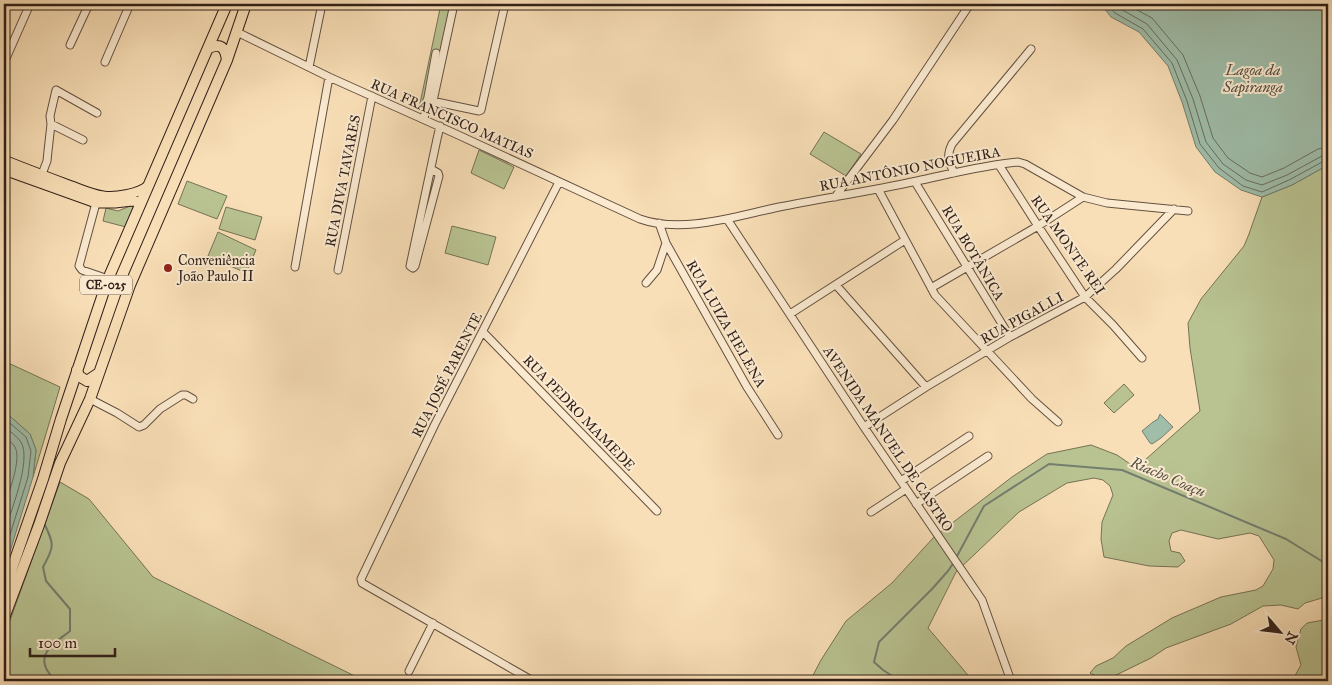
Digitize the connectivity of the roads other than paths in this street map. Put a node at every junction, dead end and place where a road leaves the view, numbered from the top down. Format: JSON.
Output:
{"nodes":[{"id":1,"x":30,"y":4,"type":"edge"},
{"id":2,"x":89,"y":4,"type":"edge"},
{"id":3,"x":130,"y":4,"type":"edge"},
{"id":4,"x":227,"y":4,"type":"edge"},
{"id":5,"x":246,"y":4,"type":"edge"},
{"id":6,"x":322,"y":4,"type":"edge"},
{"id":7,"x":454,"y":4,"type":"edge"},
{"id":8,"x":505,"y":4,"type":"edge"},
{"id":9,"x":970,"y":4,"type":"edge"},
{"id":10,"x":237,"y":32,"type":"junction"},
{"id":11,"x":70,"y":45,"type":"dead end"},
{"id":12,"x":208,"y":48,"type":"junction"},
{"id":13,"x":1031,"y":48,"type":"dead end"},
{"id":14,"x":436,"y":53,"type":"dead end"},
{"id":15,"x":226,"y":60,"type":"junction"},
{"id":16,"x":105,"y":62,"type":"dead end"},
{"id":17,"x":4,"y":63,"type":"edge"},
{"id":18,"x":309,"y":67,"type":"junction"},
{"id":19,"x":329,"y":77,"type":"junction"},
{"id":20,"x":372,"y":96,"type":"junction"},
{"id":21,"x":430,"y":101,"type":"junction"},
{"id":22,"x":97,"y":112,"type":"dead end"},
{"id":23,"x":424,"y":119,"type":"junction"},
{"id":24,"x":51,"y":124,"type":"junction"},
{"id":25,"x":440,"y":126,"type":"junction"},
{"id":26,"x":83,"y":140,"type":"dead end"},
{"id":27,"x":4,"y":160,"type":"edge"},
{"id":28,"x":999,"y":165,"type":"junction"},
{"id":29,"x":430,"y":169,"type":"junction"},
{"id":30,"x":4,"y":170,"type":"edge"},
{"id":31,"x":954,"y":173,"type":"junction"},
{"id":32,"x":40,"y":178,"type":"junction"},
{"id":33,"x":559,"y":182,"type":"junction"},
{"id":34,"x":915,"y":182,"type":"junction"},
{"id":35,"x":148,"y":186,"type":"junction"},
{"id":36,"x":878,"y":188,"type":"junction"},
{"id":37,"x":835,"y":196,"type":"junction"},
{"id":38,"x":1083,"y":197,"type":"junction"},
{"id":39,"x":141,"y":202,"type":"junction"},
{"id":40,"x":96,"y":203,"type":"junction"},
{"id":41,"x":1174,"y":209,"type":"junction"},
{"id":42,"x":1188,"y":211,"type":"dead end"},
{"id":43,"x":727,"y":219,"type":"junction"},
{"id":44,"x":659,"y":223,"type":"junction"},
{"id":45,"x":1038,"y":226,"type":"junction"},
{"id":46,"x":905,"y":240,"type":"junction"},
{"id":47,"x":666,"y":243,"type":"junction"},
{"id":48,"x":295,"y":267,"type":"dead end"},
{"id":49,"x":967,"y":267,"type":"junction"},
{"id":50,"x":338,"y":270,"type":"dead end"},
{"id":51,"x":108,"y":279,"type":"junction"},
{"id":52,"x":646,"y":283,"type":"dead end"},
{"id":53,"x":836,"y":285,"type":"junction"},
{"id":54,"x":931,"y":288,"type":"junction"},
{"id":55,"x":1085,"y":297,"type":"junction"},
{"id":56,"x":790,"y":314,"type":"junction"},
{"id":57,"x":483,"y":332,"type":"junction"},
{"id":58,"x":1010,"y":337,"type":"junction"},
{"id":59,"x":986,"y":352,"type":"junction"},
{"id":60,"x":1142,"y":358,"type":"dead end"},
{"id":61,"x":77,"y":370,"type":"junction"},
{"id":62,"x":99,"y":373,"type":"junction"},
{"id":63,"x":926,"y":387,"type":"junction"},
{"id":64,"x":90,"y":399,"type":"junction"},
{"id":65,"x":193,"y":399,"type":"dead end"},
{"id":66,"x":1058,"y":422,"type":"dead end"},
{"id":67,"x":864,"y":427,"type":"junction"},
{"id":68,"x":778,"y":435,"type":"dead end"},
{"id":69,"x":969,"y":436,"type":"dead end"},
{"id":70,"x":988,"y":456,"type":"dead end"},
{"id":71,"x":48,"y":480,"type":"junction"},
{"id":72,"x":901,"y":481,"type":"junction"},
{"id":73,"x":906,"y":489,"type":"junction"},
{"id":74,"x":916,"y":504,"type":"junction"},
{"id":75,"x":657,"y":511,"type":"dead end"},
{"id":76,"x":871,"y":512,"type":"dead end"},
{"id":77,"x":4,"y":591,"type":"edge"},
{"id":78,"x":4,"y":618,"type":"edge"},
{"id":79,"x":433,"y":623,"type":"junction"},
{"id":80,"x":409,"y":671,"type":"dead end"},
{"id":81,"x":533,"y":681,"type":"edge"},
{"id":82,"x":1011,"y":681,"type":"edge"}],
"edges":[{"from":1,"to":17,"type":"street"},
{"from":2,"to":11,"type":"street"},
{"from":3,"to":16,"type":"street"},
{"from":4,"to":12,"type":"highway","number":"CE-025"},
{"from":5,"to":10,"type":"highway","number":"CE-025"},
{"from":6,"to":18,"type":"street"},
{"from":7,"to":21,"type":"street"},
{"from":8,"to":21,"type":"street"},
{"from":9,"to":37,"type":"street"},
{"from":10,"to":15,"type":"highway","number":"CE-025"},
{"from":10,"to":18,"type":"street","name":"RUA FRANCISCO MATIAS"},
{"from":12,"to":15,"type":"highway"},
{"from":12,"to":35,"type":"highway","number":"CE-025"},
{"from":13,"to":31,"type":"street"},
{"from":14,"to":21,"type":"street"},
{"from":15,"to":62,"type":"highway","number":"CE-025"},
{"from":18,"to":19,"type":"street","name":"RUA FRANCISCO MATIAS"},
{"from":19,"to":20,"type":"street","name":"RUA FRANCISCO MATIAS"},
{"from":19,"to":48,"type":"street"},
{"from":20,"to":23,"type":"street","name":"RUA FRANCISCO MATIAS"},
{"from":20,"to":50,"type":"street","name":"RUA DIVA TAVARES"},
{"from":21,"to":23,"type":"street"},
{"from":22,"to":24,"type":"street"},
{"from":23,"to":25,"type":"street","name":"RUA FRANCISCO MATIAS"},
{"from":24,"to":26,"type":"street"},
{"from":24,"to":32,"type":"street"},
{"from":25,"to":29,"type":"street"},
{"from":25,"to":33,"type":"street","name":"RUA FRANCISCO MATIAS"},
{"from":27,"to":32,"type":"main road"},
{"from":28,"to":31,"type":"street","name":"RUA ANTÔNIO NOGUEIRA"},
{"from":28,"to":38,"type":"street","name":"RUA ANTÔNIO NOGUEIRA"},
{"from":28,"to":45,"type":"street","name":"RUA MONTE REI"},
{"from":29,"to":29,"type":"street"},
{"from":30,"to":32,"type":"main road"},
{"from":31,"to":34,"type":"street","name":"RUA ANTÔNIO NOGUEIRA"},
{"from":32,"to":35,"type":"main road"},
{"from":32,"to":40,"type":"main road"},
{"from":33,"to":44,"type":"street","name":"RUA FRANCISCO MATIAS"},
{"from":33,"to":57,"type":"street","name":"RUA JOSÉ PARENTE"},
{"from":34,"to":36,"type":"street","name":"RUA ANTÔNIO NOGUEIRA"},
{"from":34,"to":49,"type":"street","name":"RUA BOTÂNICA"},
{"from":35,"to":39,"type":"highway","number":"CE-025"},
{"from":36,"to":37,"type":"street","name":"RUA ANTÔNIO NOGUEIRA"},
{"from":36,"to":46,"type":"street"},
{"from":37,"to":43,"type":"street","name":"RUA ANTÔNIO NOGUEIRA"},
{"from":38,"to":41,"type":"street","name":"RUA ANTÔNIO NOGUEIRA"},
{"from":38,"to":45,"type":"street"},
{"from":39,"to":40,"type":"main road"},
{"from":39,"to":51,"type":"highway","number":"CE-025"},
{"from":40,"to":51,"type":"street"},
{"from":41,"to":42,"type":"street","name":"RUA ANTÔNIO NOGUEIRA"},
{"from":41,"to":55,"type":"street","name":"RUA PIGALLI"},
{"from":43,"to":44,"type":"street","name":"RUA ANTÔNIO NOGUEIRA"},
{"from":43,"to":56,"type":"street","name":"AVENIDA MANUEL DE CASTRO"},
{"from":44,"to":47,"type":"street","name":"RUA LUIZA HELENA"},
{"from":45,"to":49,"type":"street"},
{"from":45,"to":55,"type":"street","name":"RUA MONTE REI"},
{"from":46,"to":53,"type":"street"},
{"from":46,"to":54,"type":"street"},
{"from":47,"to":52,"type":"street"},
{"from":47,"to":68,"type":"street","name":"RUA LUIZA HELENA"},
{"from":49,"to":54,"type":"street"},
{"from":49,"to":58,"type":"street","name":"RUA BOTÂNICA"},
{"from":51,"to":61,"type":"highway","number":"CE-025"},
{"from":53,"to":56,"type":"street"},
{"from":53,"to":63,"type":"street"},
{"from":54,"to":59,"type":"street"},
{"from":55,"to":58,"type":"street","name":"RUA PIGALLI"},
{"from":55,"to":60,"type":"street","name":"RUA MONTE REI"},
{"from":56,"to":67,"type":"street","name":"AVENIDA MANUEL DE CASTRO"},
{"from":57,"to":75,"type":"street","name":"RUA PEDRO MAMEDE"},
{"from":57,"to":79,"type":"street","name":"RUA JOSÉ PARENTE"},
{"from":58,"to":59,"type":"street","name":"RUA PIGALLI"},
{"from":59,"to":63,"type":"street","name":"RUA PIGALLI"},
{"from":59,"to":66,"type":"street"},
{"from":61,"to":62,"type":"highway"},
{"from":61,"to":71,"type":"highway","number":"CE-025"},
{"from":62,"to":64,"type":"highway","number":"CE-025"},
{"from":63,"to":67,"type":"street","name":"RUA PIGALLI"},
{"from":64,"to":65,"type":"street"},
{"from":64,"to":71,"type":"highway","number":"CE-025"},
{"from":67,"to":72,"type":"street","name":"AVENIDA MANUEL DE CASTRO"},
{"from":69,"to":72,"type":"street"},
{"from":70,"to":74,"type":"street"},
{"from":71,"to":77,"type":"highway","number":"CE-025"},
{"from":71,"to":78,"type":"highway","number":"CE-025"},
{"from":72,"to":73,"type":"street","name":"AVENIDA MANUEL DE CASTRO"},
{"from":73,"to":74,"type":"street","name":"AVENIDA MANUEL DE CASTRO"},
{"from":73,"to":76,"type":"street"},
{"from":74,"to":82,"type":"street","name":"AVENIDA MANUEL DE CASTRO"},
{"from":79,"to":80,"type":"street"},
{"from":79,"to":81,"type":"street"}]}
